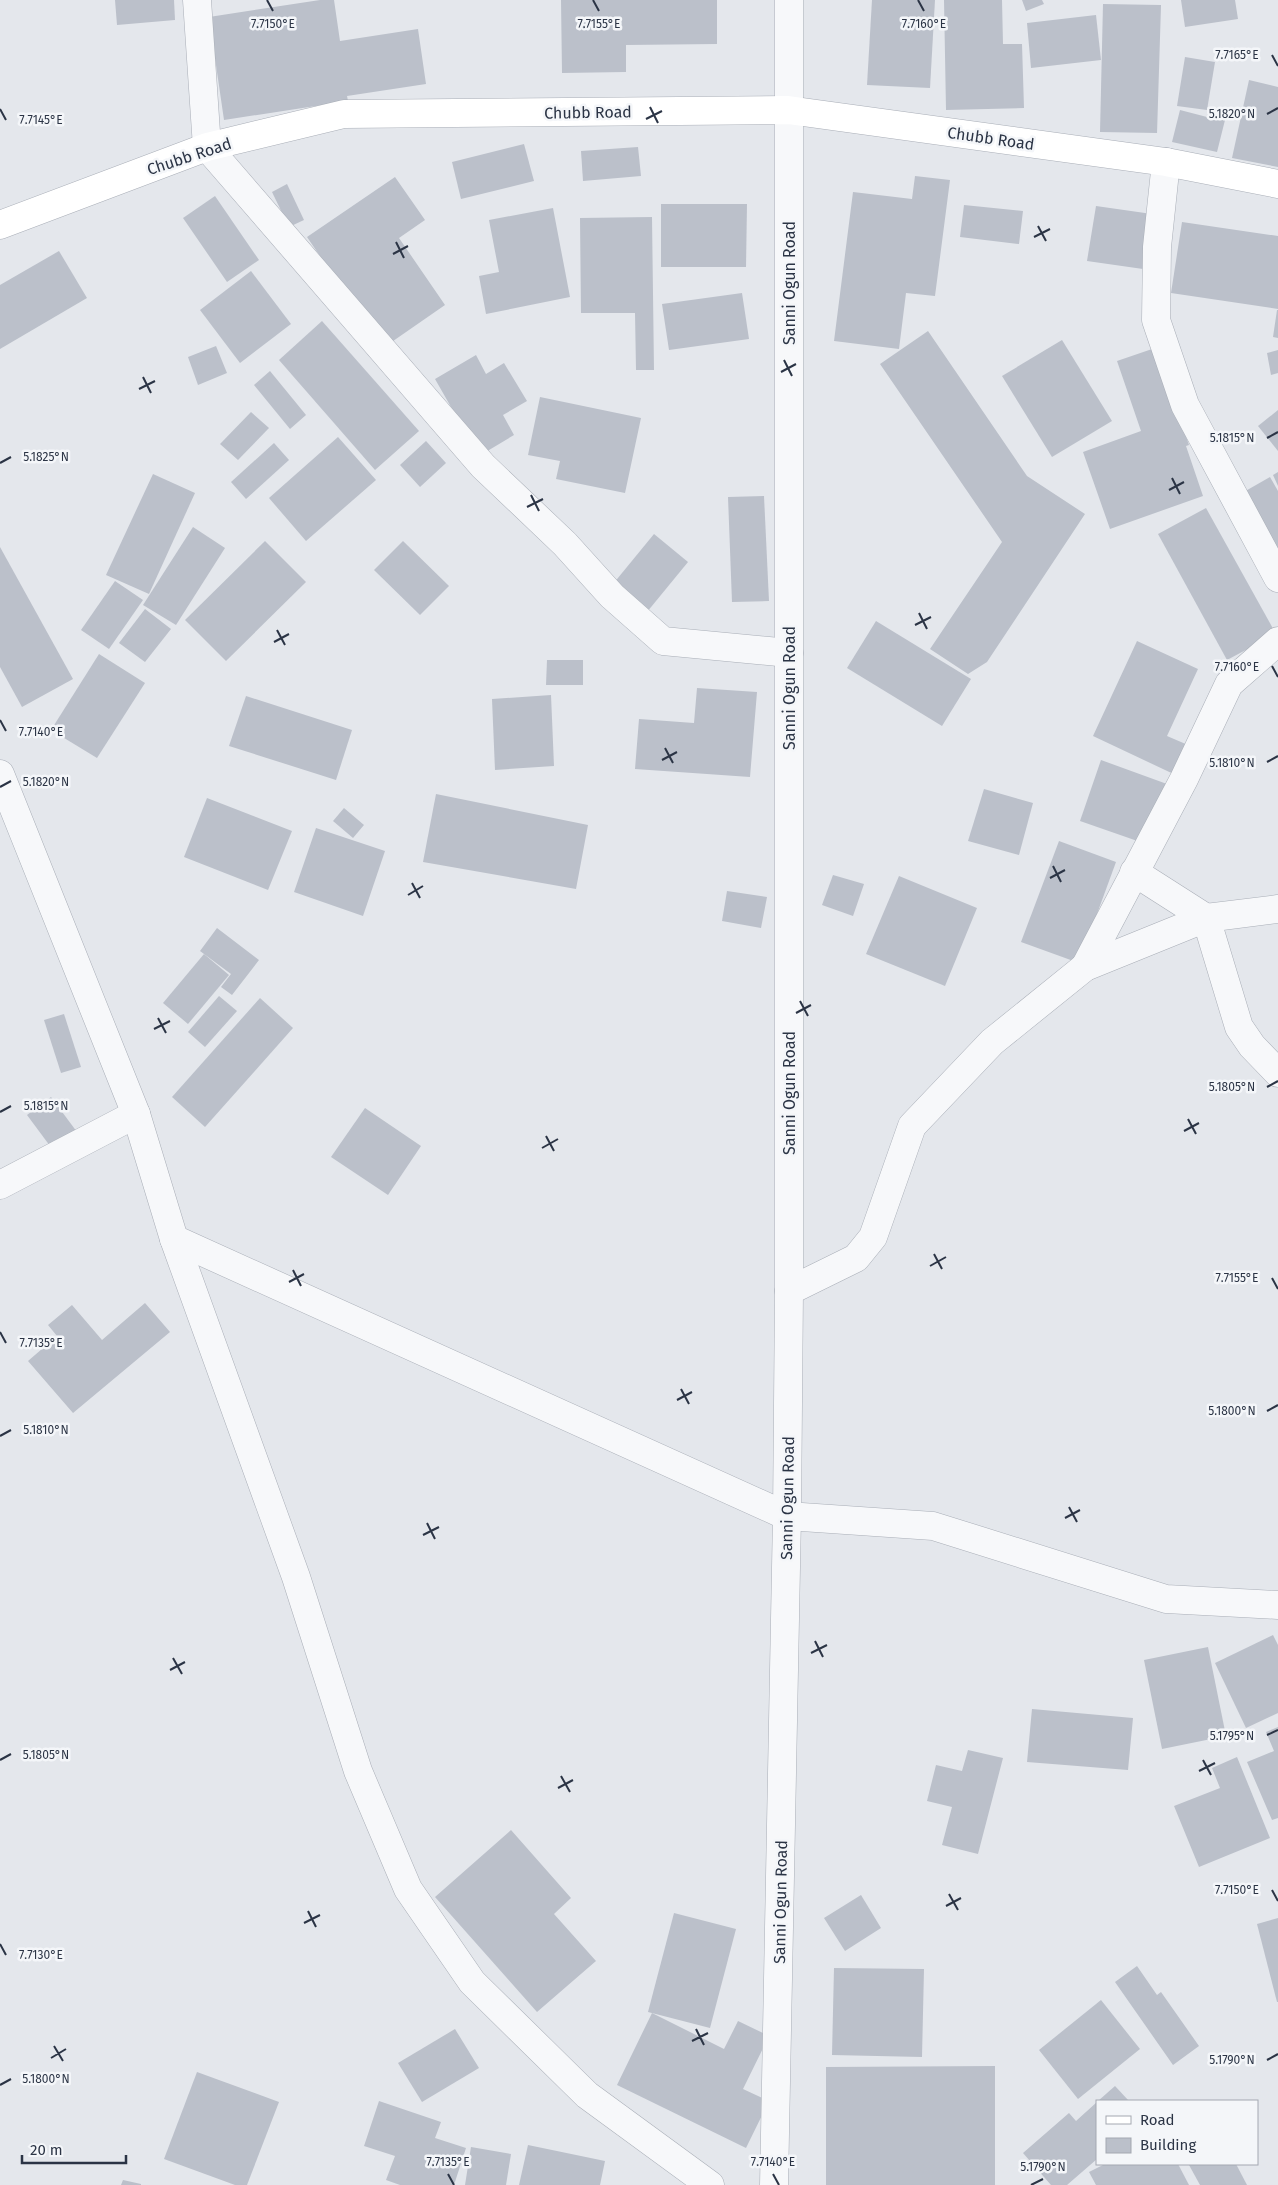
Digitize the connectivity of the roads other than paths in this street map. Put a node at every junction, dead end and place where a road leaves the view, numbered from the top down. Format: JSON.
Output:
{"nodes":[{"id":1,"x":197,"y":0,"type":"edge"},
{"id":2,"x":789,"y":0,"type":"edge"},
{"id":3,"x":788,"y":110,"type":"junction"},
{"id":4,"x":207,"y":147,"type":"junction"},
{"id":5,"x":1166,"y":162,"type":"junction"},
{"id":6,"x":1278,"y":184,"type":"edge"},
{"id":7,"x":0,"y":225,"type":"edge"},
{"id":8,"x":1278,"y":578,"type":"edge"},
{"id":9,"x":1278,"y":641,"type":"edge"},
{"id":10,"x":789,"y":653,"type":"junction"},
{"id":11,"x":0,"y":774,"type":"edge"},
{"id":12,"x":1134,"y":872,"type":"junction"},
{"id":13,"x":1278,"y":909,"type":"edge"},
{"id":14,"x":1206,"y":918,"type":"junction"},
{"id":15,"x":1085,"y":967,"type":"junction"},
{"id":16,"x":1278,"y":1073,"type":"edge"},
{"id":17,"x":136,"y":1114,"type":"junction"},
{"id":18,"x":0,"y":1185,"type":"edge"},
{"id":19,"x":174,"y":1239,"type":"junction"},
{"id":20,"x":790,"y":1291,"type":"junction"},
{"id":21,"x":787,"y":1516,"type":"junction"},
{"id":22,"x":1278,"y":1604,"type":"edge"},
{"id":23,"x":710,"y":2185,"type":"edge"},
{"id":24,"x":774,"y":2185,"type":"edge"}],
"edges":[{"from":1,"to":4,"type":"street"},
{"from":2,"to":3,"type":"street","name":"Sanni Ogun Road"},
{"from":3,"to":4,"type":"street","name":"Chubb Road"},
{"from":3,"to":5,"type":"street","name":"Chubb Road"},
{"from":3,"to":10,"type":"street","name":"Sanni Ogun Road"},
{"from":4,"to":7,"type":"street","name":"Chubb Road"},
{"from":4,"to":10,"type":"street"},
{"from":5,"to":6,"type":"street","name":"Chubb Road"},
{"from":5,"to":8,"type":"street"},
{"from":9,"to":12,"type":"street"},
{"from":10,"to":20,"type":"street","name":"Sanni Ogun Road"},
{"from":11,"to":17,"type":"street"},
{"from":12,"to":14,"type":"street"},
{"from":12,"to":15,"type":"street"},
{"from":13,"to":14,"type":"street"},
{"from":14,"to":15,"type":"street"},
{"from":14,"to":16,"type":"street"},
{"from":15,"to":20,"type":"street"},
{"from":17,"to":18,"type":"street"},
{"from":17,"to":19,"type":"street"},
{"from":19,"to":21,"type":"street"},
{"from":19,"to":23,"type":"street"},
{"from":20,"to":21,"type":"street","name":"Sanni Ogun Road"},
{"from":21,"to":22,"type":"street"},
{"from":21,"to":24,"type":"street","name":"Sanni Ogun Road"}]}
